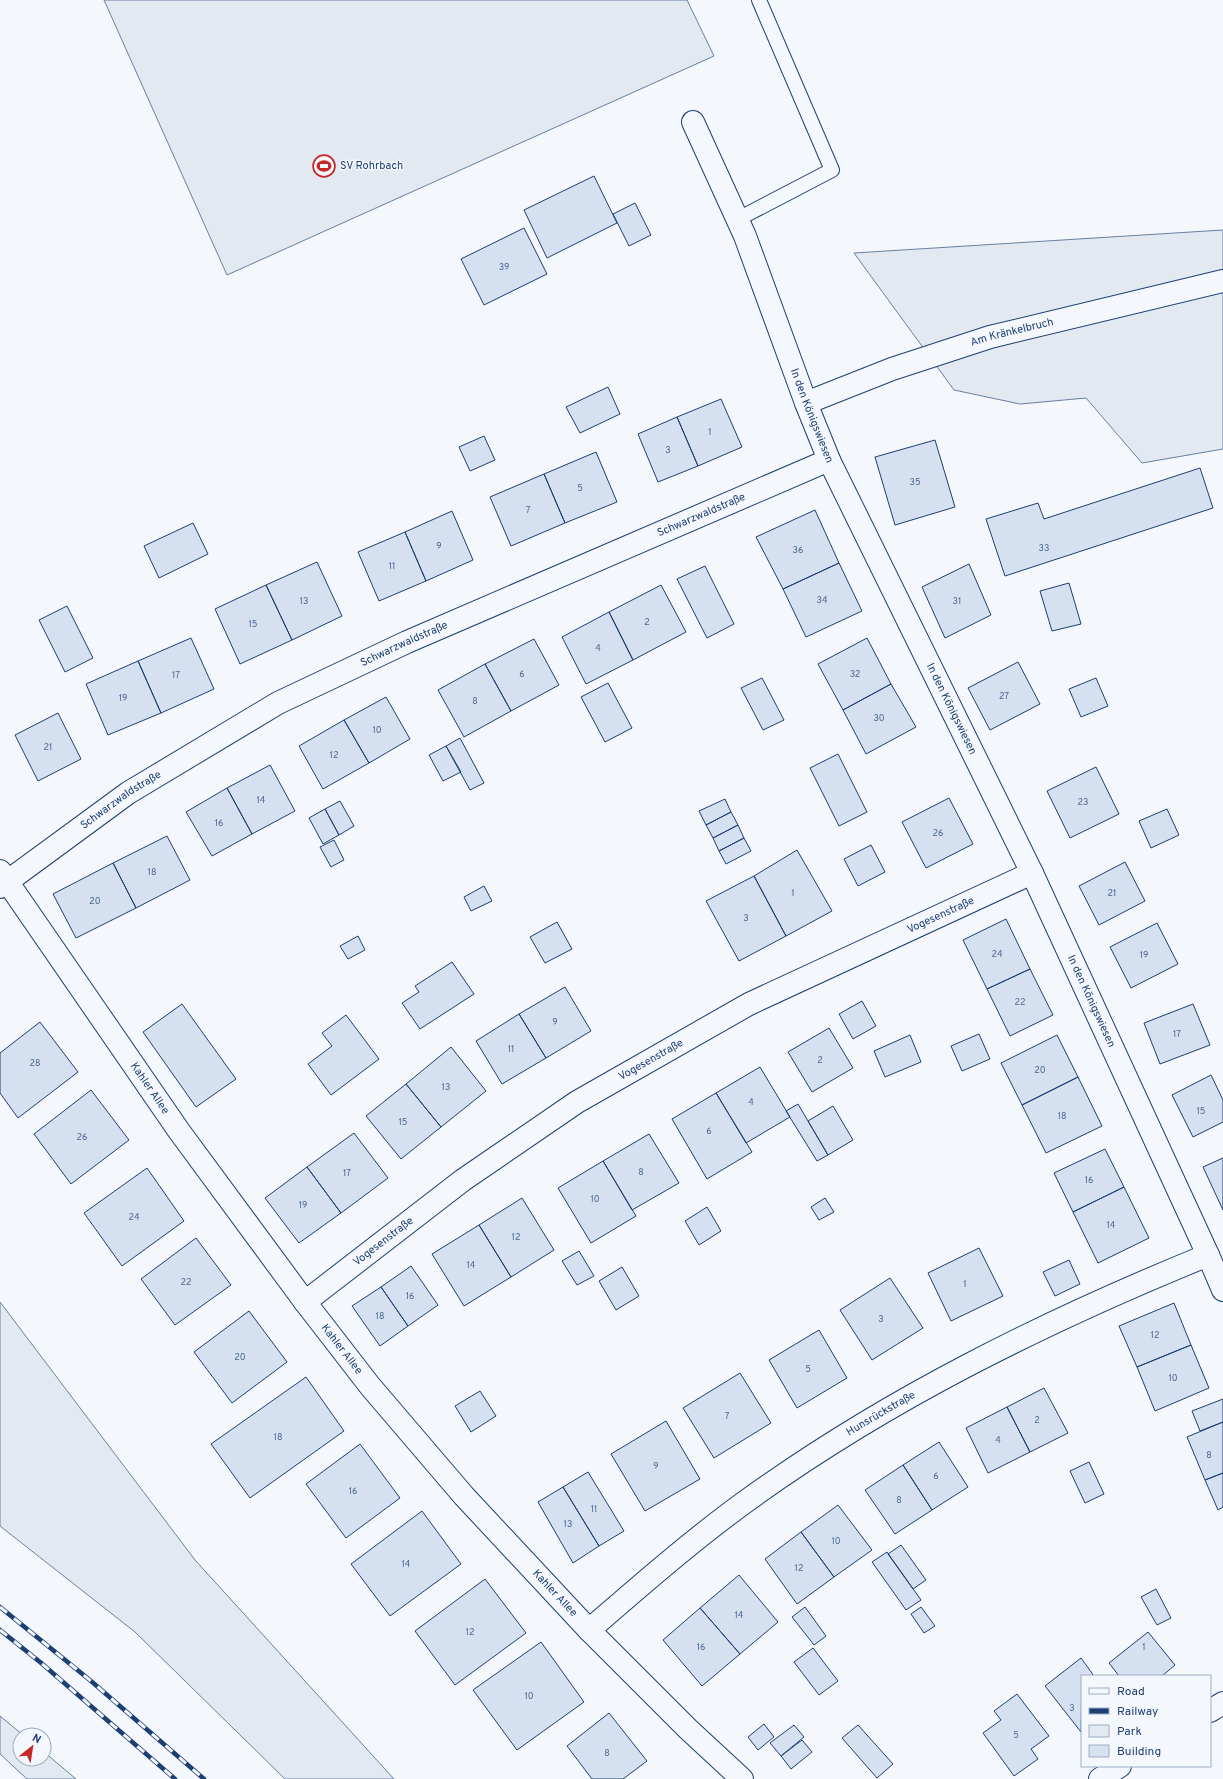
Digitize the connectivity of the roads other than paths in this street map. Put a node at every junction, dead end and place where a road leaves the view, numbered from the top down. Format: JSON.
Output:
{"nodes":[{"id":1,"x":759,"y":0,"type":"edge"},
{"id":2,"x":693,"y":122,"type":"dead end"},
{"id":3,"x":738,"y":219,"type":"junction"},
{"id":4,"x":1223,"y":281,"type":"edge"},
{"id":5,"x":806,"y":404,"type":"junction"},
{"id":6,"x":829,"y":460,"type":"junction"},
{"id":7,"x":1032,"y":873,"type":"junction"},
{"id":8,"x":2,"y":880,"type":"edge"},
{"id":9,"x":1208,"y":1255,"type":"junction"},
{"id":10,"x":1223,"y":1290,"type":"edge"},
{"id":11,"x":305,"y":1302,"type":"junction"},
{"id":12,"x":589,"y":1630,"type":"junction"},
{"id":13,"x":1223,"y":1703,"type":"edge"},
{"id":14,"x":1211,"y":1710,"type":"edge"},
{"id":15,"x":1118,"y":1767,"type":"edge"},
{"id":16,"x":742,"y":1779,"type":"edge"},
{"id":17,"x":1100,"y":1779,"type":"edge"}],
"edges":[{"from":1,"to":3,"type":"lane"},
{"from":2,"to":3,"type":"street","name":"In den Königswiesen"},
{"from":3,"to":5,"type":"street","name":"In den Königswiesen"},
{"from":4,"to":5,"type":"street","name":"Am Kränkelbruch"},
{"from":5,"to":6,"type":"street","name":"In den Königswiesen"},
{"from":6,"to":7,"type":"street","name":"In den Königswiesen"},
{"from":6,"to":8,"type":"street","name":"Schwarzwaldstraße"},
{"from":7,"to":9,"type":"street","name":"In den Königswiesen"},
{"from":7,"to":11,"type":"street","name":"Vogesenstraße"},
{"from":8,"to":11,"type":"street","name":"Kahler Allee"},
{"from":9,"to":10,"type":"street","name":"In den Königswiesen"},
{"from":9,"to":12,"type":"street","name":"Hunsrückstraße"},
{"from":11,"to":12,"type":"street","name":"Kahler Allee"},
{"from":12,"to":16,"type":"street","name":"Kahler Allee"},
{"from":13,"to":14,"type":"street"},
{"from":15,"to":17,"type":"street"}]}
